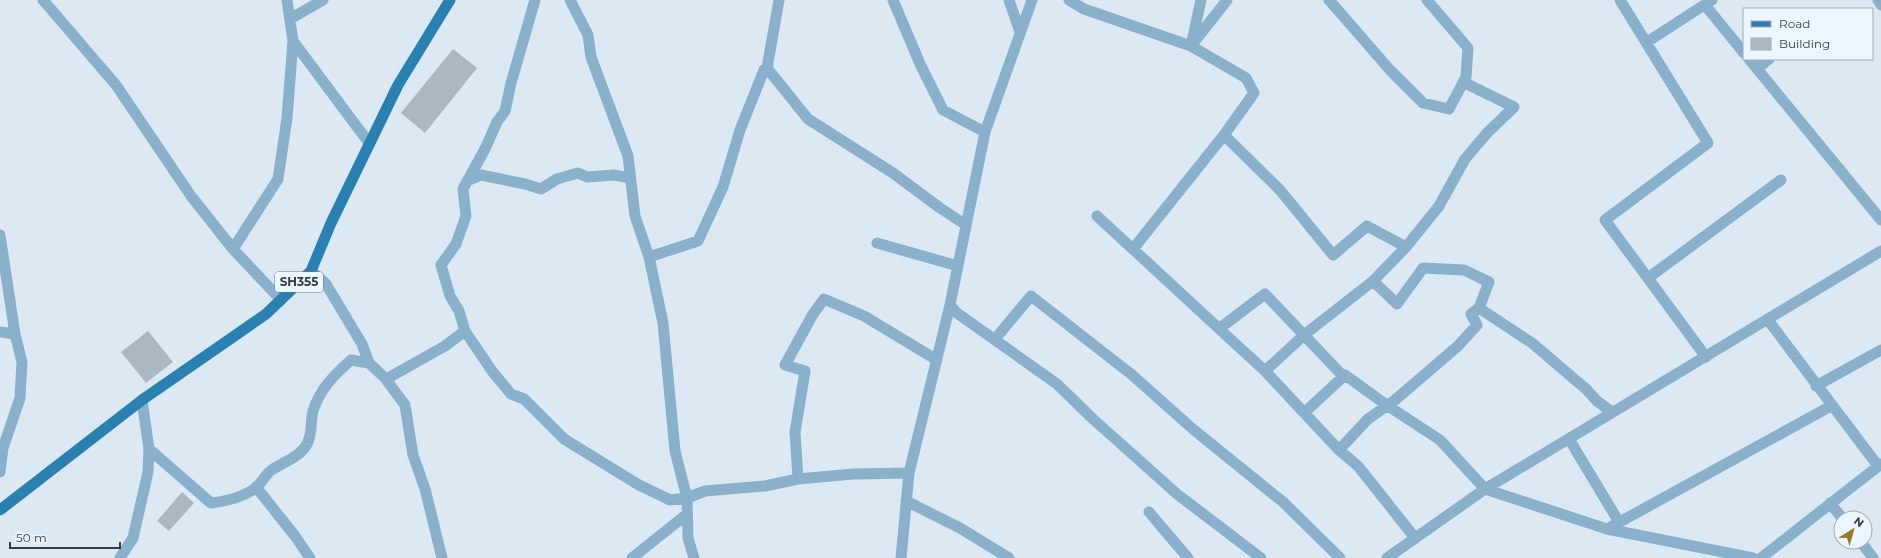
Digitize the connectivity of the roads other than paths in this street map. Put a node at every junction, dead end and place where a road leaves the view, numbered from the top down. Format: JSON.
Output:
{"nodes":[{"id":1,"x":43,"y":0,"type":"edge"},
{"id":2,"x":287,"y":0,"type":"edge"},
{"id":3,"x":323,"y":0,"type":"edge"},
{"id":4,"x":450,"y":0,"type":"edge"},
{"id":5,"x":535,"y":0,"type":"edge"},
{"id":6,"x":570,"y":0,"type":"edge"},
{"id":7,"x":779,"y":0,"type":"edge"},
{"id":8,"x":893,"y":0,"type":"edge"},
{"id":9,"x":1009,"y":0,"type":"edge"},
{"id":10,"x":1032,"y":0,"type":"edge"},
{"id":11,"x":1069,"y":0,"type":"edge"},
{"id":12,"x":1201,"y":0,"type":"edge"},
{"id":13,"x":1227,"y":0,"type":"edge"},
{"id":14,"x":1329,"y":0,"type":"edge"},
{"id":15,"x":1427,"y":0,"type":"edge"},
{"id":16,"x":1620,"y":0,"type":"edge"},
{"id":17,"x":1878,"y":0,"type":"edge"},
{"id":18,"x":1709,"y":2,"type":"edge"},
{"id":19,"x":1881,"y":5,"type":"edge"},
{"id":20,"x":290,"y":19,"type":"junction"},
{"id":21,"x":1020,"y":32,"type":"junction"},
{"id":22,"x":293,"y":41,"type":"junction"},
{"id":23,"x":1646,"y":42,"type":"junction"},
{"id":24,"x":1191,"y":46,"type":"junction"},
{"id":25,"x":1743,"y":52,"type":"edge"},
{"id":26,"x":1750,"y":60,"type":"edge"},
{"id":27,"x":1768,"y":60,"type":"edge"},
{"id":28,"x":768,"y":66,"type":"junction"},
{"id":29,"x":1757,"y":69,"type":"junction"},
{"id":30,"x":1463,"y":82,"type":"junction"},
{"id":31,"x":985,"y":132,"type":"junction"},
{"id":32,"x":1224,"y":135,"type":"junction"},
{"id":33,"x":369,"y":143,"type":"junction"},
{"id":34,"x":630,"y":178,"type":"junction"},
{"id":35,"x":1781,"y":180,"type":"dead end"},
{"id":36,"x":466,"y":181,"type":"junction"},
{"id":37,"x":1097,"y":216,"type":"dead end"},
{"id":38,"x":1881,"y":220,"type":"edge"},
{"id":39,"x":966,"y":225,"type":"junction"},
{"id":40,"x":0,"y":235,"type":"edge"},
{"id":41,"x":877,"y":243,"type":"dead end"},
{"id":42,"x":1406,"y":247,"type":"junction"},
{"id":43,"x":233,"y":249,"type":"junction"},
{"id":44,"x":1133,"y":249,"type":"junction"},
{"id":45,"x":1881,"y":251,"type":"edge"},
{"id":46,"x":649,"y":257,"type":"junction"},
{"id":47,"x":958,"y":266,"type":"junction"},
{"id":48,"x":311,"y":271,"type":"junction"},
{"id":49,"x":1648,"y":278,"type":"junction"},
{"id":50,"x":1373,"y":281,"type":"junction"},
{"id":51,"x":281,"y":300,"type":"junction"},
{"id":52,"x":950,"y":305,"type":"junction"},
{"id":53,"x":1479,"y":308,"type":"junction"},
{"id":54,"x":1768,"y":320,"type":"junction"},
{"id":55,"x":1220,"y":328,"type":"junction"},
{"id":56,"x":0,"y":332,"type":"edge"},
{"id":57,"x":465,"y":332,"type":"junction"},
{"id":58,"x":16,"y":334,"type":"junction"},
{"id":59,"x":1304,"y":335,"type":"junction"},
{"id":60,"x":995,"y":339,"type":"junction"},
{"id":61,"x":1881,"y":350,"type":"edge"},
{"id":62,"x":1706,"y":357,"type":"junction"},
{"id":63,"x":937,"y":360,"type":"junction"},
{"id":64,"x":369,"y":363,"type":"junction"},
{"id":65,"x":1265,"y":371,"type":"junction"},
{"id":66,"x":1345,"y":375,"type":"junction"},
{"id":67,"x":384,"y":378,"type":"junction"},
{"id":68,"x":1816,"y":386,"type":"junction"},
{"id":69,"x":142,"y":400,"type":"junction"},
{"id":70,"x":1388,"y":406,"type":"junction"},
{"id":71,"x":1831,"y":406,"type":"junction"},
{"id":72,"x":1305,"y":412,"type":"junction"},
{"id":73,"x":1612,"y":412,"type":"junction"},
{"id":74,"x":1569,"y":439,"type":"junction"},
{"id":75,"x":149,"y":449,"type":"junction"},
{"id":76,"x":1339,"y":450,"type":"junction"},
{"id":77,"x":1879,"y":465,"type":"edge"},
{"id":78,"x":0,"y":472,"type":"edge"},
{"id":79,"x":909,"y":473,"type":"junction"},
{"id":80,"x":798,"y":479,"type":"junction"},
{"id":81,"x":256,"y":487,"type":"junction"},
{"id":82,"x":1484,"y":489,"type":"junction"},
{"id":83,"x":687,"y":498,"type":"junction"},
{"id":84,"x":906,"y":501,"type":"junction"},
{"id":85,"x":1830,"y":503,"type":"junction"},
{"id":86,"x":0,"y":510,"type":"edge"},
{"id":87,"x":1836,"y":510,"type":"edge"},
{"id":88,"x":1149,"y":512,"type":"dead end"},
{"id":89,"x":687,"y":514,"type":"junction"},
{"id":90,"x":1619,"y":522,"type":"junction"},
{"id":91,"x":1607,"y":529,"type":"junction"},
{"id":92,"x":1415,"y":538,"type":"junction"},
{"id":93,"x":1007,"y":557,"type":"edge"},
{"id":94,"x":1391,"y":557,"type":"edge"},
{"id":95,"x":1765,"y":557,"type":"edge"},
{"id":96,"x":120,"y":558,"type":"edge"},
{"id":97,"x":310,"y":558,"type":"edge"},
{"id":98,"x":442,"y":558,"type":"edge"},
{"id":99,"x":632,"y":558,"type":"edge"},
{"id":100,"x":694,"y":558,"type":"edge"},
{"id":101,"x":901,"y":558,"type":"edge"},
{"id":102,"x":1188,"y":558,"type":"edge"},
{"id":103,"x":1261,"y":558,"type":"edge"},
{"id":104,"x":1340,"y":558,"type":"edge"},
{"id":105,"x":1753,"y":558,"type":"edge"}],
"edges":[{"from":1,"to":43,"type":"street"},
{"from":2,"to":20,"type":"street"},
{"from":3,"to":20,"type":"street"},
{"from":4,"to":33,"type":"main road","number":"SH355"},
{"from":5,"to":36,"type":"street"},
{"from":6,"to":34,"type":"street"},
{"from":7,"to":28,"type":"street"},
{"from":8,"to":31,"type":"street"},
{"from":9,"to":21,"type":"street"},
{"from":10,"to":21,"type":"street"},
{"from":11,"to":24,"type":"street"},
{"from":12,"to":24,"type":"street"},
{"from":13,"to":24,"type":"street"},
{"from":14,"to":30,"type":"street"},
{"from":15,"to":30,"type":"street"},
{"from":16,"to":23,"type":"street"},
{"from":17,"to":19,"type":"street"},
{"from":18,"to":23,"type":"street"},
{"from":18,"to":25,"type":"street"},
{"from":20,"to":22,"type":"street"},
{"from":21,"to":31,"type":"street"},
{"from":22,"to":33,"type":"street"},
{"from":22,"to":43,"type":"street"},
{"from":23,"to":49,"type":"street"},
{"from":24,"to":32,"type":"street"},
{"from":26,"to":29,"type":"street"},
{"from":27,"to":29,"type":"street"},
{"from":28,"to":39,"type":"street"},
{"from":28,"to":46,"type":"street"},
{"from":29,"to":38,"type":"street"},
{"from":30,"to":42,"type":"street"},
{"from":31,"to":39,"type":"street"},
{"from":32,"to":42,"type":"street"},
{"from":32,"to":44,"type":"street"},
{"from":33,"to":48,"type":"main road","number":"SH355"},
{"from":34,"to":36,"type":"street"},
{"from":34,"to":46,"type":"street"},
{"from":35,"to":49,"type":"street"},
{"from":36,"to":57,"type":"street"},
{"from":37,"to":44,"type":"street"},
{"from":39,"to":47,"type":"street"},
{"from":40,"to":58,"type":"street"},
{"from":41,"to":47,"type":"street"},
{"from":42,"to":50,"type":"street"},
{"from":43,"to":51,"type":"street"},
{"from":44,"to":55,"type":"street"},
{"from":45,"to":54,"type":"street"},
{"from":46,"to":83,"type":"street"},
{"from":47,"to":52,"type":"street"},
{"from":48,"to":51,"type":"main road","number":"SH355"},
{"from":48,"to":64,"type":"street"},
{"from":49,"to":62,"type":"street"},
{"from":50,"to":53,"type":"street"},
{"from":50,"to":59,"type":"street"},
{"from":51,"to":69,"type":"main road","number":"SH355"},
{"from":52,"to":60,"type":"street"},
{"from":52,"to":63,"type":"street"},
{"from":53,"to":70,"type":"street"},
{"from":53,"to":73,"type":"street"},
{"from":54,"to":62,"type":"street"},
{"from":54,"to":68,"type":"street"},
{"from":55,"to":59,"type":"street"},
{"from":55,"to":65,"type":"street"},
{"from":56,"to":58,"type":"street"},
{"from":57,"to":67,"type":"street"},
{"from":57,"to":83,"type":"street"},
{"from":58,"to":78,"type":"street"},
{"from":59,"to":65,"type":"street"},
{"from":59,"to":66,"type":"street"},
{"from":60,"to":103,"type":"street"},
{"from":60,"to":104,"type":"street"},
{"from":61,"to":68,"type":"street"},
{"from":62,"to":73,"type":"street"},
{"from":63,"to":79,"type":"street"},
{"from":63,"to":80,"type":"street"},
{"from":64,"to":67,"type":"street"},
{"from":64,"to":81,"type":"street"},
{"from":65,"to":72,"type":"street"},
{"from":66,"to":70,"type":"street"},
{"from":66,"to":72,"type":"street"},
{"from":67,"to":98,"type":"street"},
{"from":68,"to":71,"type":"street"},
{"from":69,"to":75,"type":"street"},
{"from":69,"to":86,"type":"main road","number":"SH355"},
{"from":70,"to":76,"type":"street"},
{"from":70,"to":82,"type":"street"},
{"from":71,"to":77,"type":"street"},
{"from":71,"to":90,"type":"street"},
{"from":72,"to":76,"type":"street"},
{"from":73,"to":74,"type":"street"},
{"from":74,"to":82,"type":"street"},
{"from":74,"to":90,"type":"street"},
{"from":75,"to":81,"type":"street"},
{"from":75,"to":96,"type":"street"},
{"from":76,"to":92,"type":"street"},
{"from":77,"to":85,"type":"street"},
{"from":79,"to":80,"type":"street"},
{"from":79,"to":84,"type":"street"},
{"from":80,"to":83,"type":"street"},
{"from":81,"to":97,"type":"street"},
{"from":82,"to":91,"type":"street"},
{"from":82,"to":92,"type":"street"},
{"from":83,"to":89,"type":"street"},
{"from":84,"to":93,"type":"street"},
{"from":84,"to":101,"type":"street"},
{"from":85,"to":87,"type":"street"},
{"from":85,"to":95,"type":"street"},
{"from":88,"to":102,"type":"street"},
{"from":89,"to":99,"type":"street"},
{"from":89,"to":100,"type":"street"},
{"from":90,"to":91,"type":"street"},
{"from":91,"to":105,"type":"street"},
{"from":92,"to":94,"type":"street"}]}
